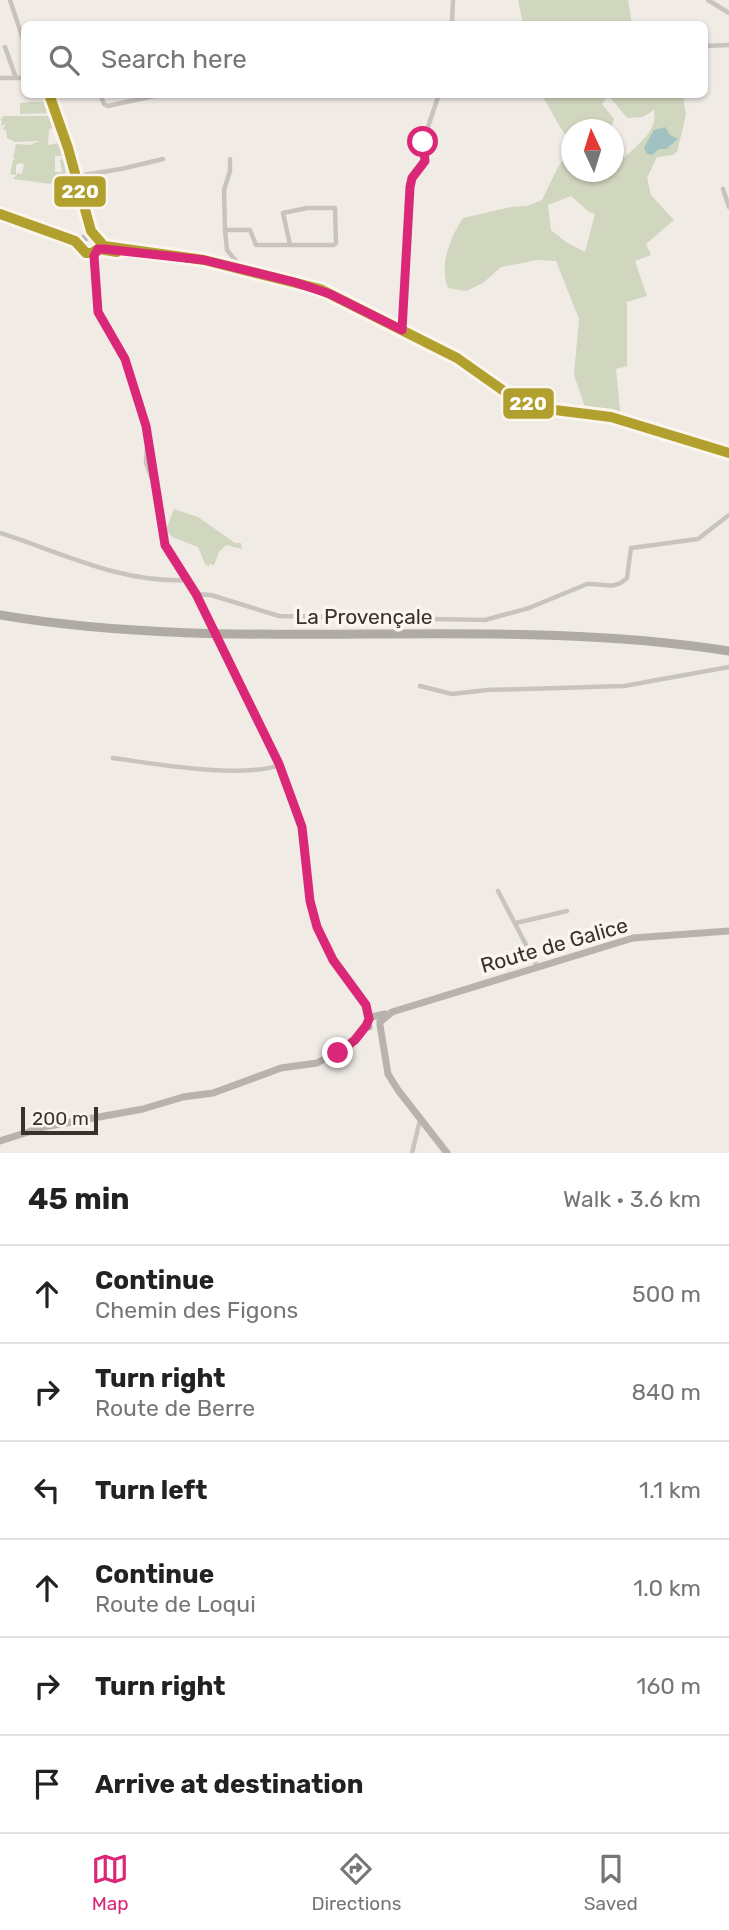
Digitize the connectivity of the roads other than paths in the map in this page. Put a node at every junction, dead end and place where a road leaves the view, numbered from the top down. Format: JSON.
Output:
{"nodes":[{"id":1,"x":10,"y":0,"type":"edge"},
{"id":2,"x":453,"y":0,"type":"edge"},
{"id":3,"x":708,"y":0,"type":"edge"},
{"id":4,"x":729,"y":13,"type":"edge"},
{"id":5,"x":452,"y":21,"type":"edge"},
{"id":6,"x":21,"y":29,"type":"edge"},
{"id":7,"x":729,"y":45,"type":"edge"},
{"id":8,"x":708,"y":46,"type":"edge"},
{"id":9,"x":5,"y":47,"type":"dead end"},
{"id":10,"x":0,"y":78,"type":"edge"},
{"id":11,"x":16,"y":78,"type":"junction"},
{"id":12,"x":21,"y":78,"type":"edge"},
{"id":13,"x":49,"y":98,"type":"edge"},
{"id":14,"x":102,"y":98,"type":"edge"},
{"id":15,"x":145,"y":98,"type":"edge"},
{"id":16,"x":438,"y":98,"type":"edge"},
{"id":17,"x":163,"y":159,"type":"dead end"},
{"id":18,"x":230,"y":159,"type":"dead end"},
{"id":19,"x":76,"y":176,"type":"junction"},
{"id":20,"x":723,"y":189,"type":"dead end"},
{"id":21,"x":729,"y":207,"type":"edge"},
{"id":22,"x":0,"y":213,"type":"edge"},
{"id":23,"x":89,"y":226,"type":"junction"},
{"id":24,"x":225,"y":230,"type":"junction"},
{"id":25,"x":84,"y":242,"type":"junction"},
{"id":26,"x":97,"y":245,"type":"junction"},
{"id":27,"x":290,"y":245,"type":"junction"},
{"id":28,"x":237,"y":267,"type":"junction"},
{"id":29,"x":94,"y":270,"type":"junction"},
{"id":30,"x":402,"y":330,"type":"junction"},
{"id":31,"x":729,"y":453,"type":"edge"},
{"id":32,"x":729,"y":515,"type":"edge"},
{"id":33,"x":0,"y":533,"type":"edge"},
{"id":34,"x":186,"y":580,"type":"junction"},
{"id":35,"x":196,"y":594,"type":"junction"},
{"id":36,"x":0,"y":609,"type":"edge"},
{"id":37,"x":0,"y":615,"type":"edge"},
{"id":38,"x":729,"y":645,"type":"edge"},
{"id":39,"x":729,"y":651,"type":"edge"},
{"id":40,"x":729,"y":667,"type":"edge"},
{"id":41,"x":420,"y":686,"type":"dead end"},
{"id":42,"x":113,"y":758,"type":"dead end"},
{"id":43,"x":279,"y":765,"type":"junction"},
{"id":44,"x":498,"y":891,"type":"dead end"},
{"id":45,"x":567,"y":911,"type":"dead end"},
{"id":46,"x":516,"y":923,"type":"junction"},
{"id":47,"x":729,"y":931,"type":"edge"},
{"id":48,"x":537,"y":967,"type":"junction"},
{"id":49,"x":366,"y":1005,"type":"joint"},
{"id":50,"x":374,"y":1022,"type":"junction"},
{"id":51,"x":420,"y":1119,"type":"junction"},
{"id":52,"x":0,"y":1141,"type":"edge"},
{"id":53,"x":412,"y":1153,"type":"edge"},
{"id":54,"x":447,"y":1153,"type":"edge"}],
"edges":[{"from":1,"to":6,"type":"street"},
{"from":2,"to":5,"type":"street"},
{"from":3,"to":4,"type":"street"},
{"from":7,"to":8,"type":"street"},
{"from":9,"to":11,"type":"street"},
{"from":10,"to":11,"type":"street"},
{"from":11,"to":12,"type":"street"},
{"from":13,"to":19,"type":"street"},
{"from":14,"to":15,"type":"street"},
{"from":16,"to":30,"type":"street"},
{"from":17,"to":19,"type":"street"},
{"from":18,"to":24,"type":"street"},
{"from":19,"to":23,"type":"street"},
{"from":20,"to":21,"type":"street"},
{"from":22,"to":25,"type":"main road"},
{"from":23,"to":25,"type":"street"},
{"from":23,"to":26,"type":"street"},
{"from":24,"to":27,"type":"street"},
{"from":24,"to":28,"type":"street"},
{"from":25,"to":26,"type":"main road"},
{"from":25,"to":26,"type":"main road"},
{"from":25,"to":29,"type":"street"},
{"from":26,"to":28,"type":"main road"},
{"from":26,"to":29,"type":"street"},
{"from":27,"to":27,"type":"street"},
{"from":28,"to":30,"type":"main road"},
{"from":29,"to":34,"type":"street"},
{"from":30,"to":31,"type":"main road"},
{"from":32,"to":35,"type":"street"},
{"from":33,"to":34,"type":"street"},
{"from":34,"to":35,"type":"street"},
{"from":35,"to":43,"type":"street","bridge":true},
{"from":36,"to":38,"type":"highway","name":"La Provençale"},
{"from":37,"to":39,"type":"highway","name":"La Provençale"},
{"from":40,"to":41,"type":"street"},
{"from":42,"to":43,"type":"street"},
{"from":43,"to":49,"type":"street"},
{"from":44,"to":46,"type":"street"},
{"from":45,"to":46,"type":"street"},
{"from":46,"to":48,"type":"street"},
{"from":47,"to":48,"type":"main road","name":"Route de Galice"},
{"from":48,"to":50,"type":"main road","name":"Route de Galice"},
{"from":49,"to":50,"type":"main road"},
{"from":50,"to":51,"type":"main road"},
{"from":50,"to":52,"type":"main road"},
{"from":51,"to":53,"type":"street"},
{"from":51,"to":54,"type":"main road"}]}
